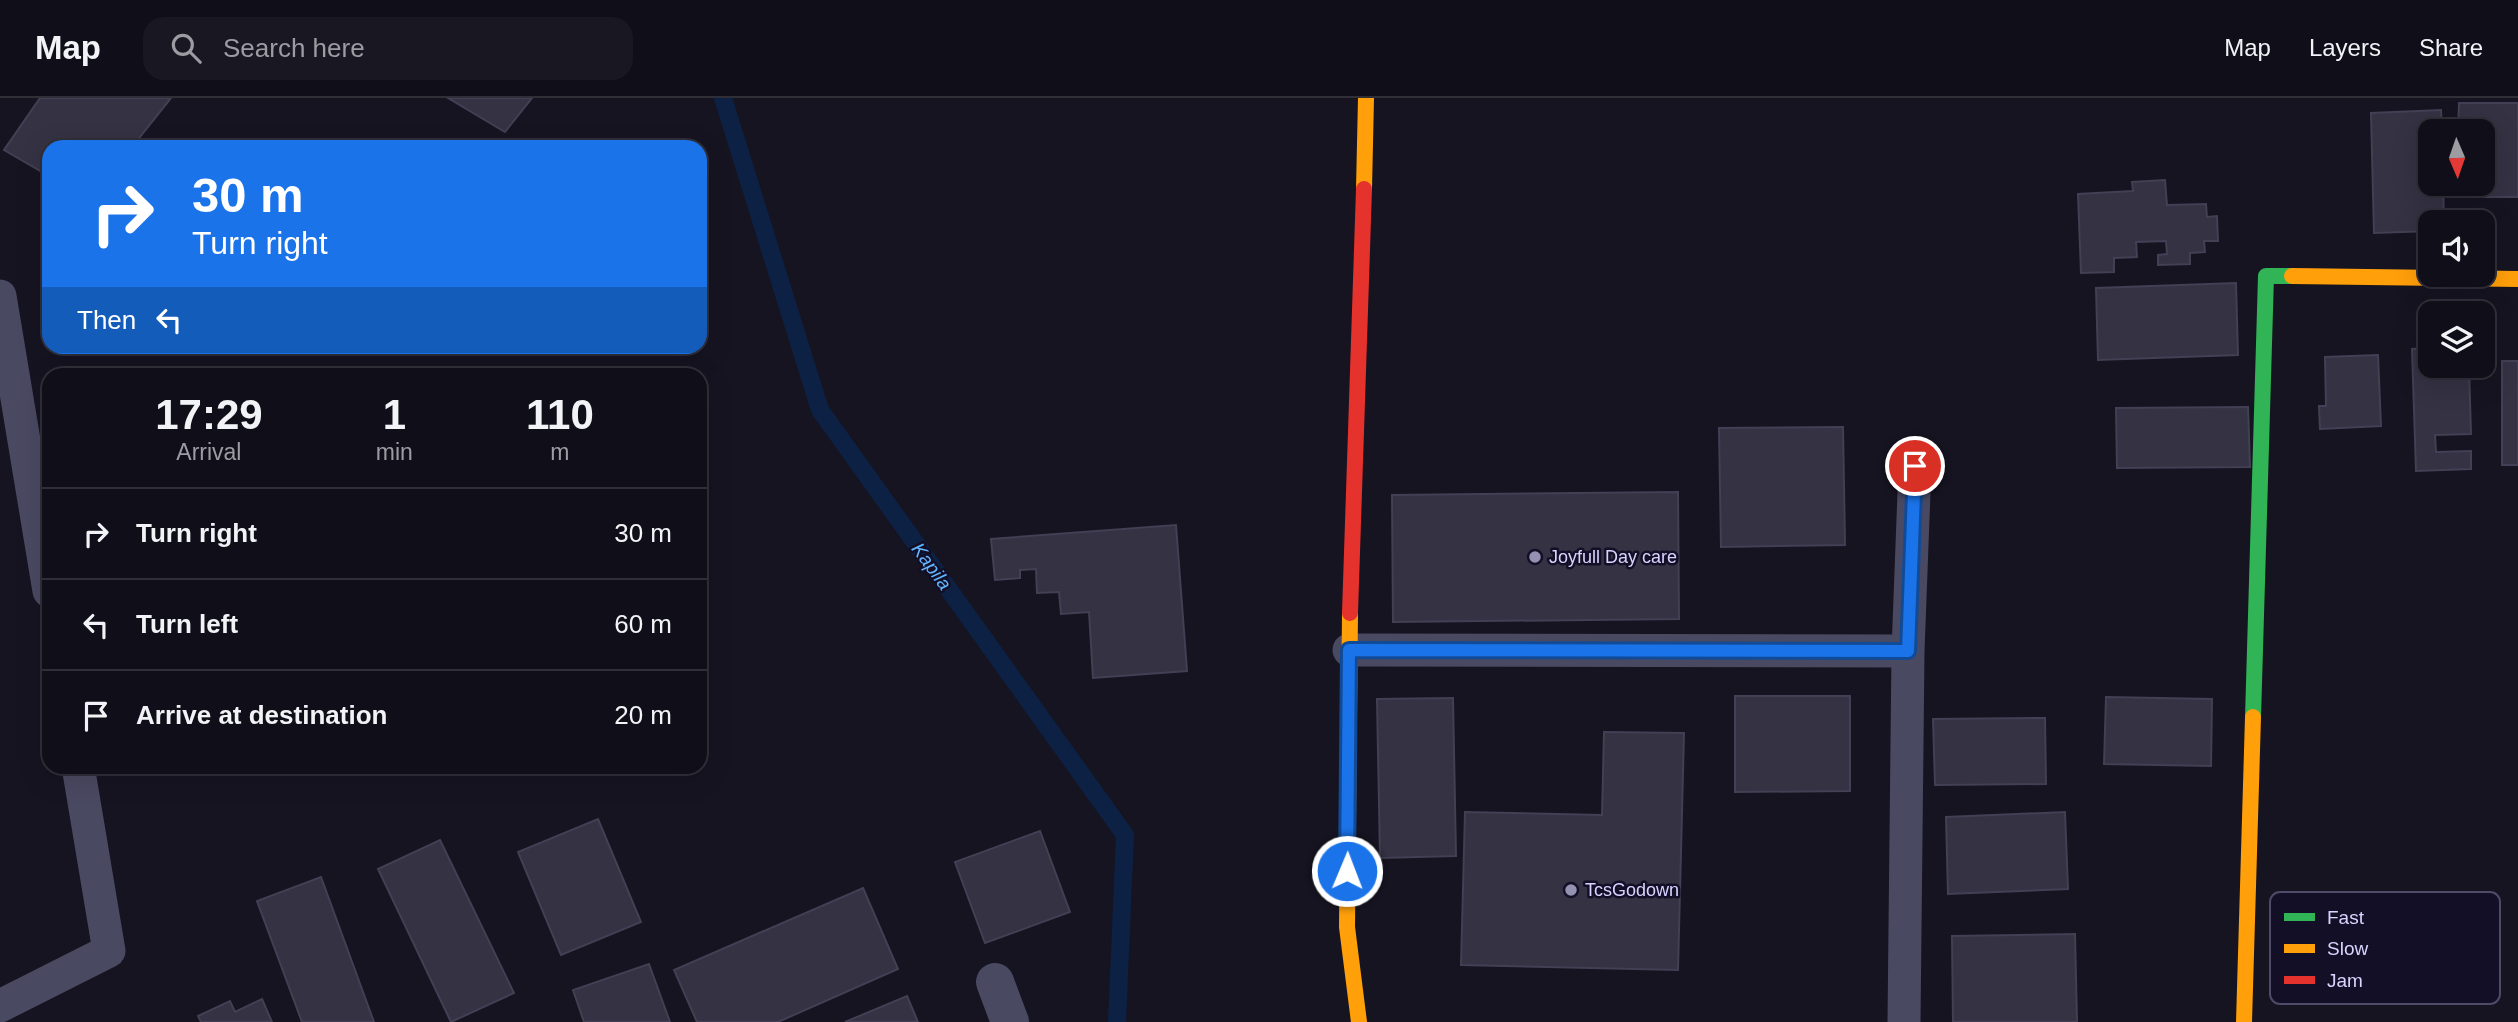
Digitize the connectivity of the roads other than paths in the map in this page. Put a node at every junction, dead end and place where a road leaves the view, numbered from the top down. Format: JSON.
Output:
{"nodes":[{"id":1,"x":1366,"y":98,"type":"edge"},
{"id":2,"x":2518,"y":279,"type":"edge"},
{"id":3,"x":0,"y":296,"type":"edge"},
{"id":4,"x":1915,"y":466,"type":"dead end"},
{"id":5,"x":42,"y":549,"type":"edge"},
{"id":6,"x":1349,"y":650,"type":"junction"},
{"id":7,"x":1908,"y":651,"type":"junction"},
{"id":8,"x":79,"y":774,"type":"edge"},
{"id":9,"x":995,"y":982,"type":"dead end"},
{"id":10,"x":0,"y":1006,"type":"edge"},
{"id":11,"x":1010,"y":1022,"type":"edge"},
{"id":12,"x":1359,"y":1022,"type":"edge"},
{"id":13,"x":1904,"y":1022,"type":"edge"},
{"id":14,"x":2244,"y":1022,"type":"edge"}],
"edges":[{"from":1,"to":6,"type":"street"},
{"from":2,"to":14,"type":"street"},
{"from":3,"to":5,"type":"lane"},
{"from":4,"to":7,"type":"lane"},
{"from":6,"to":7,"type":"lane"},
{"from":6,"to":12,"type":"street"},
{"from":7,"to":13,"type":"lane"},
{"from":8,"to":10,"type":"lane"},
{"from":9,"to":11,"type":"street"}]}
